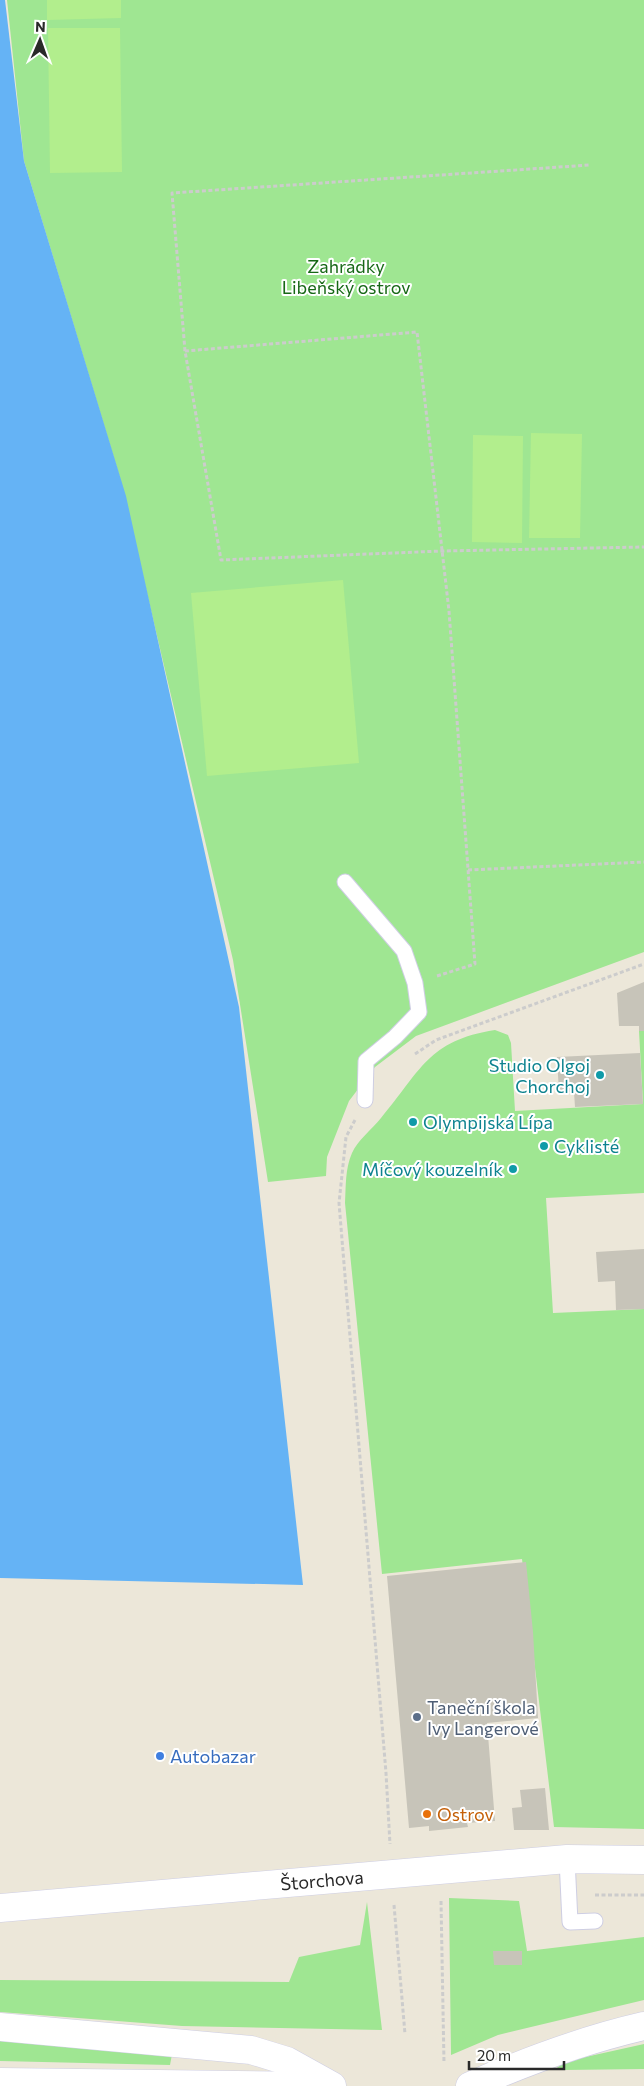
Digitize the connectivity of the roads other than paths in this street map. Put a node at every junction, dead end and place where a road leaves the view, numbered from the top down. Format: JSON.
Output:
{"nodes":[{"id":1,"x":344,"y":882,"type":"dead end"},
{"id":2,"x":365,"y":1100,"type":"road end"},
{"id":3,"x":567,"y":1859,"type":"junction"},
{"id":4,"x":644,"y":1860,"type":"edge"},
{"id":5,"x":0,"y":1908,"type":"edge"},
{"id":6,"x":595,"y":1921,"type":"dead end"},
{"id":7,"x":644,"y":2026,"type":"edge"},
{"id":8,"x":0,"y":2027,"type":"edge"},
{"id":9,"x":0,"y":2082,"type":"edge"},
{"id":10,"x":317,"y":2086,"type":"edge"},
{"id":11,"x":332,"y":2086,"type":"edge"},
{"id":12,"x":470,"y":2086,"type":"edge"}],
"edges":[{"from":1,"to":2,"type":"lane"},
{"from":3,"to":4,"type":"main road","name":"Štorchova"},
{"from":3,"to":5,"type":"main road","name":"Štorchova"},
{"from":3,"to":6,"type":"lane"},
{"from":7,"to":12,"type":"main road"},
{"from":8,"to":11,"type":"main road"},
{"from":9,"to":10,"type":"main road"}]}
